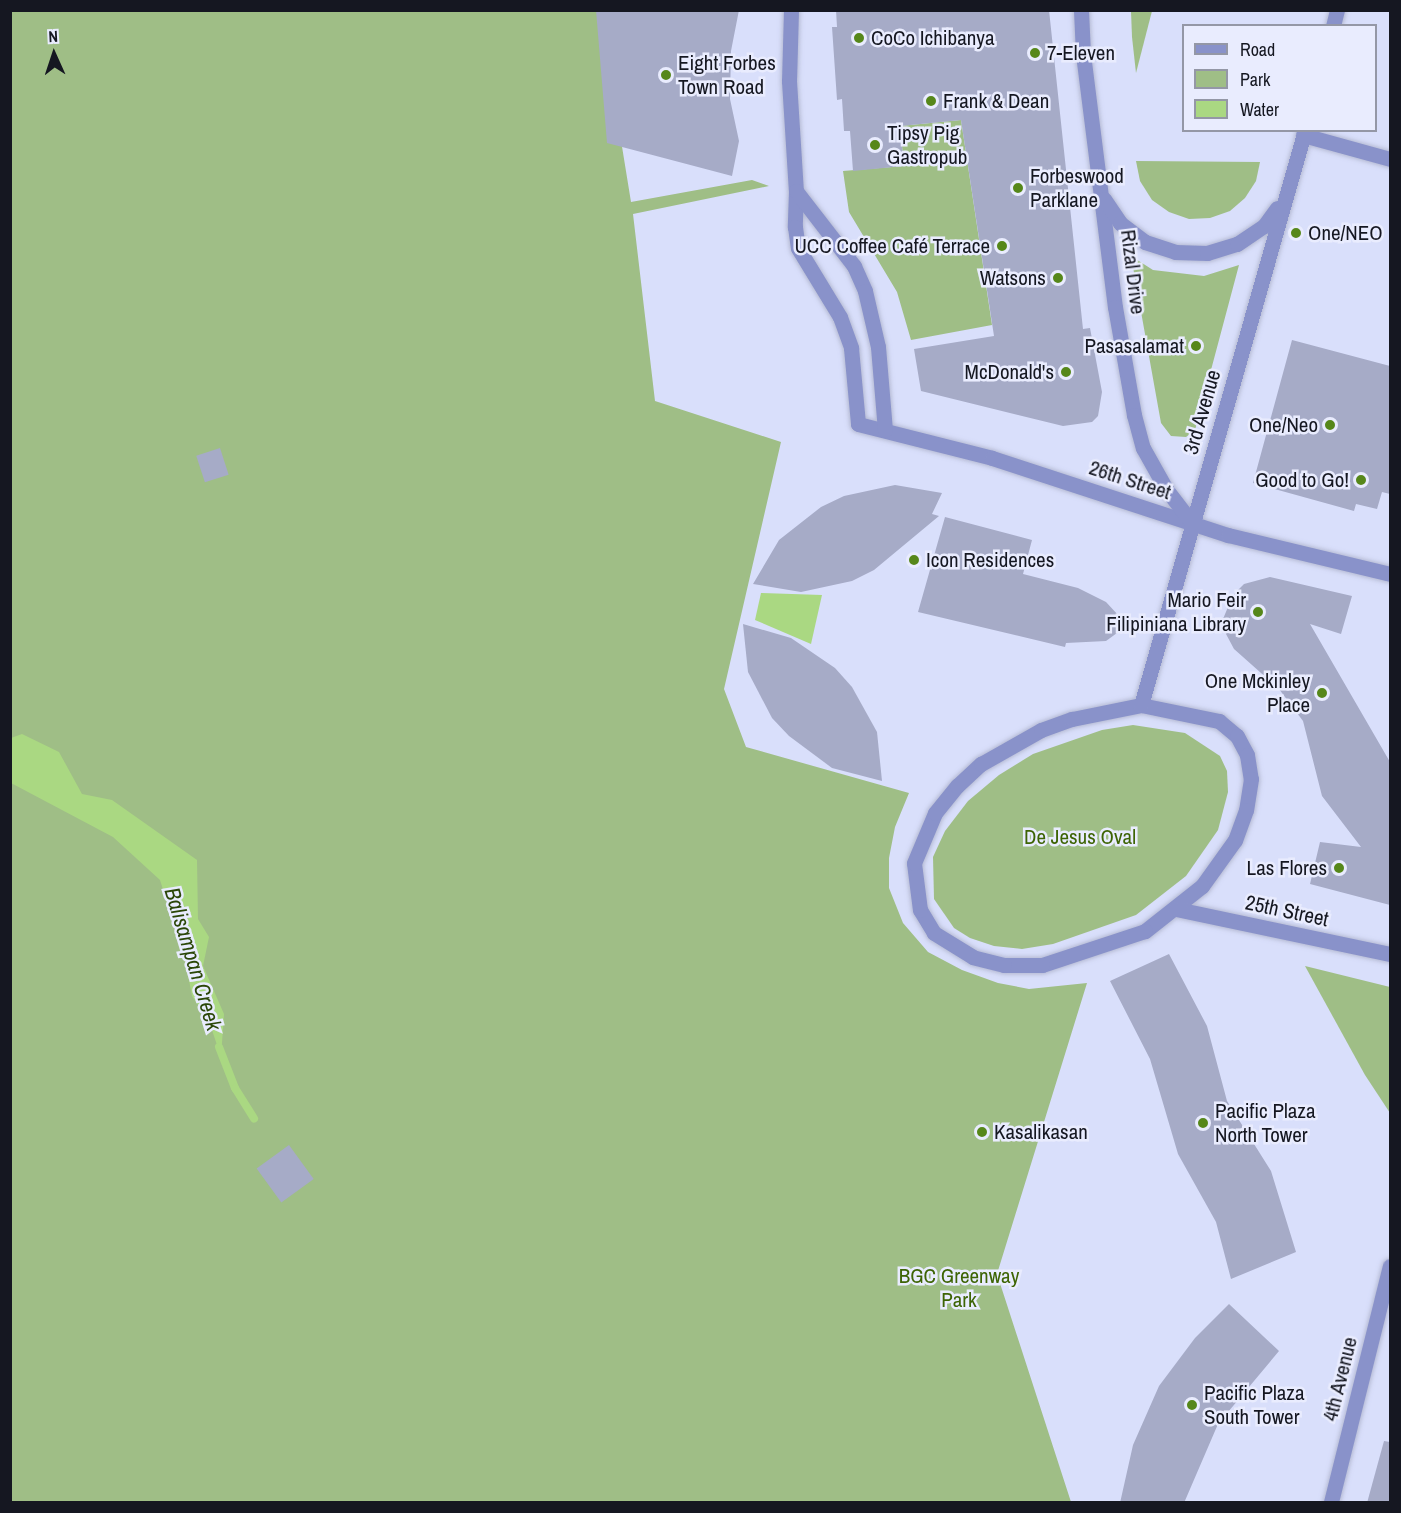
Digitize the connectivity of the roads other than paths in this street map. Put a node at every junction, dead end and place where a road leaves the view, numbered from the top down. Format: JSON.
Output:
{"nodes":[{"id":1,"x":791,"y":10,"type":"edge"},
{"id":2,"x":1081,"y":10,"type":"edge"},
{"id":3,"x":1304,"y":133,"type":"edge"},
{"id":4,"x":1390,"y":159,"type":"edge"},
{"id":5,"x":796,"y":191,"type":"junction"},
{"id":6,"x":1102,"y":197,"type":"junction"},
{"id":7,"x":1283,"y":201,"type":"junction"},
{"id":8,"x":885,"y":430,"type":"junction"},
{"id":9,"x":1192,"y":523,"type":"junction"},
{"id":10,"x":1390,"y":574,"type":"edge"},
{"id":11,"x":1141,"y":705,"type":"junction"},
{"id":12,"x":1176,"y":909,"type":"junction"},
{"id":13,"x":1390,"y":954,"type":"edge"},
{"id":14,"x":1390,"y":1266,"type":"edge"},
{"id":15,"x":1331,"y":1503,"type":"edge"}],
"edges":[{"from":1,"to":5,"type":"street"},
{"from":2,"to":6,"type":"street","name":"Rizal Drive"},
{"from":3,"to":4,"type":"street"},
{"from":3,"to":7,"type":"street","name":"3rd Avenue"},
{"from":5,"to":8,"type":"street"},
{"from":5,"to":8,"type":"street","name":"26th Street"},
{"from":6,"to":7,"type":"street"},
{"from":6,"to":9,"type":"street","name":"Rizal Drive"},
{"from":7,"to":9,"type":"street","name":"3rd Avenue"},
{"from":8,"to":9,"type":"street","name":"26th Street"},
{"from":9,"to":10,"type":"street","name":"26th Street"},
{"from":9,"to":11,"type":"street","name":"3rd Avenue"},
{"from":11,"to":12,"type":"street"},
{"from":11,"to":12,"type":"street"},
{"from":12,"to":13,"type":"street","name":"25th Street"},
{"from":14,"to":15,"type":"street","name":"4th Avenue"}]}
